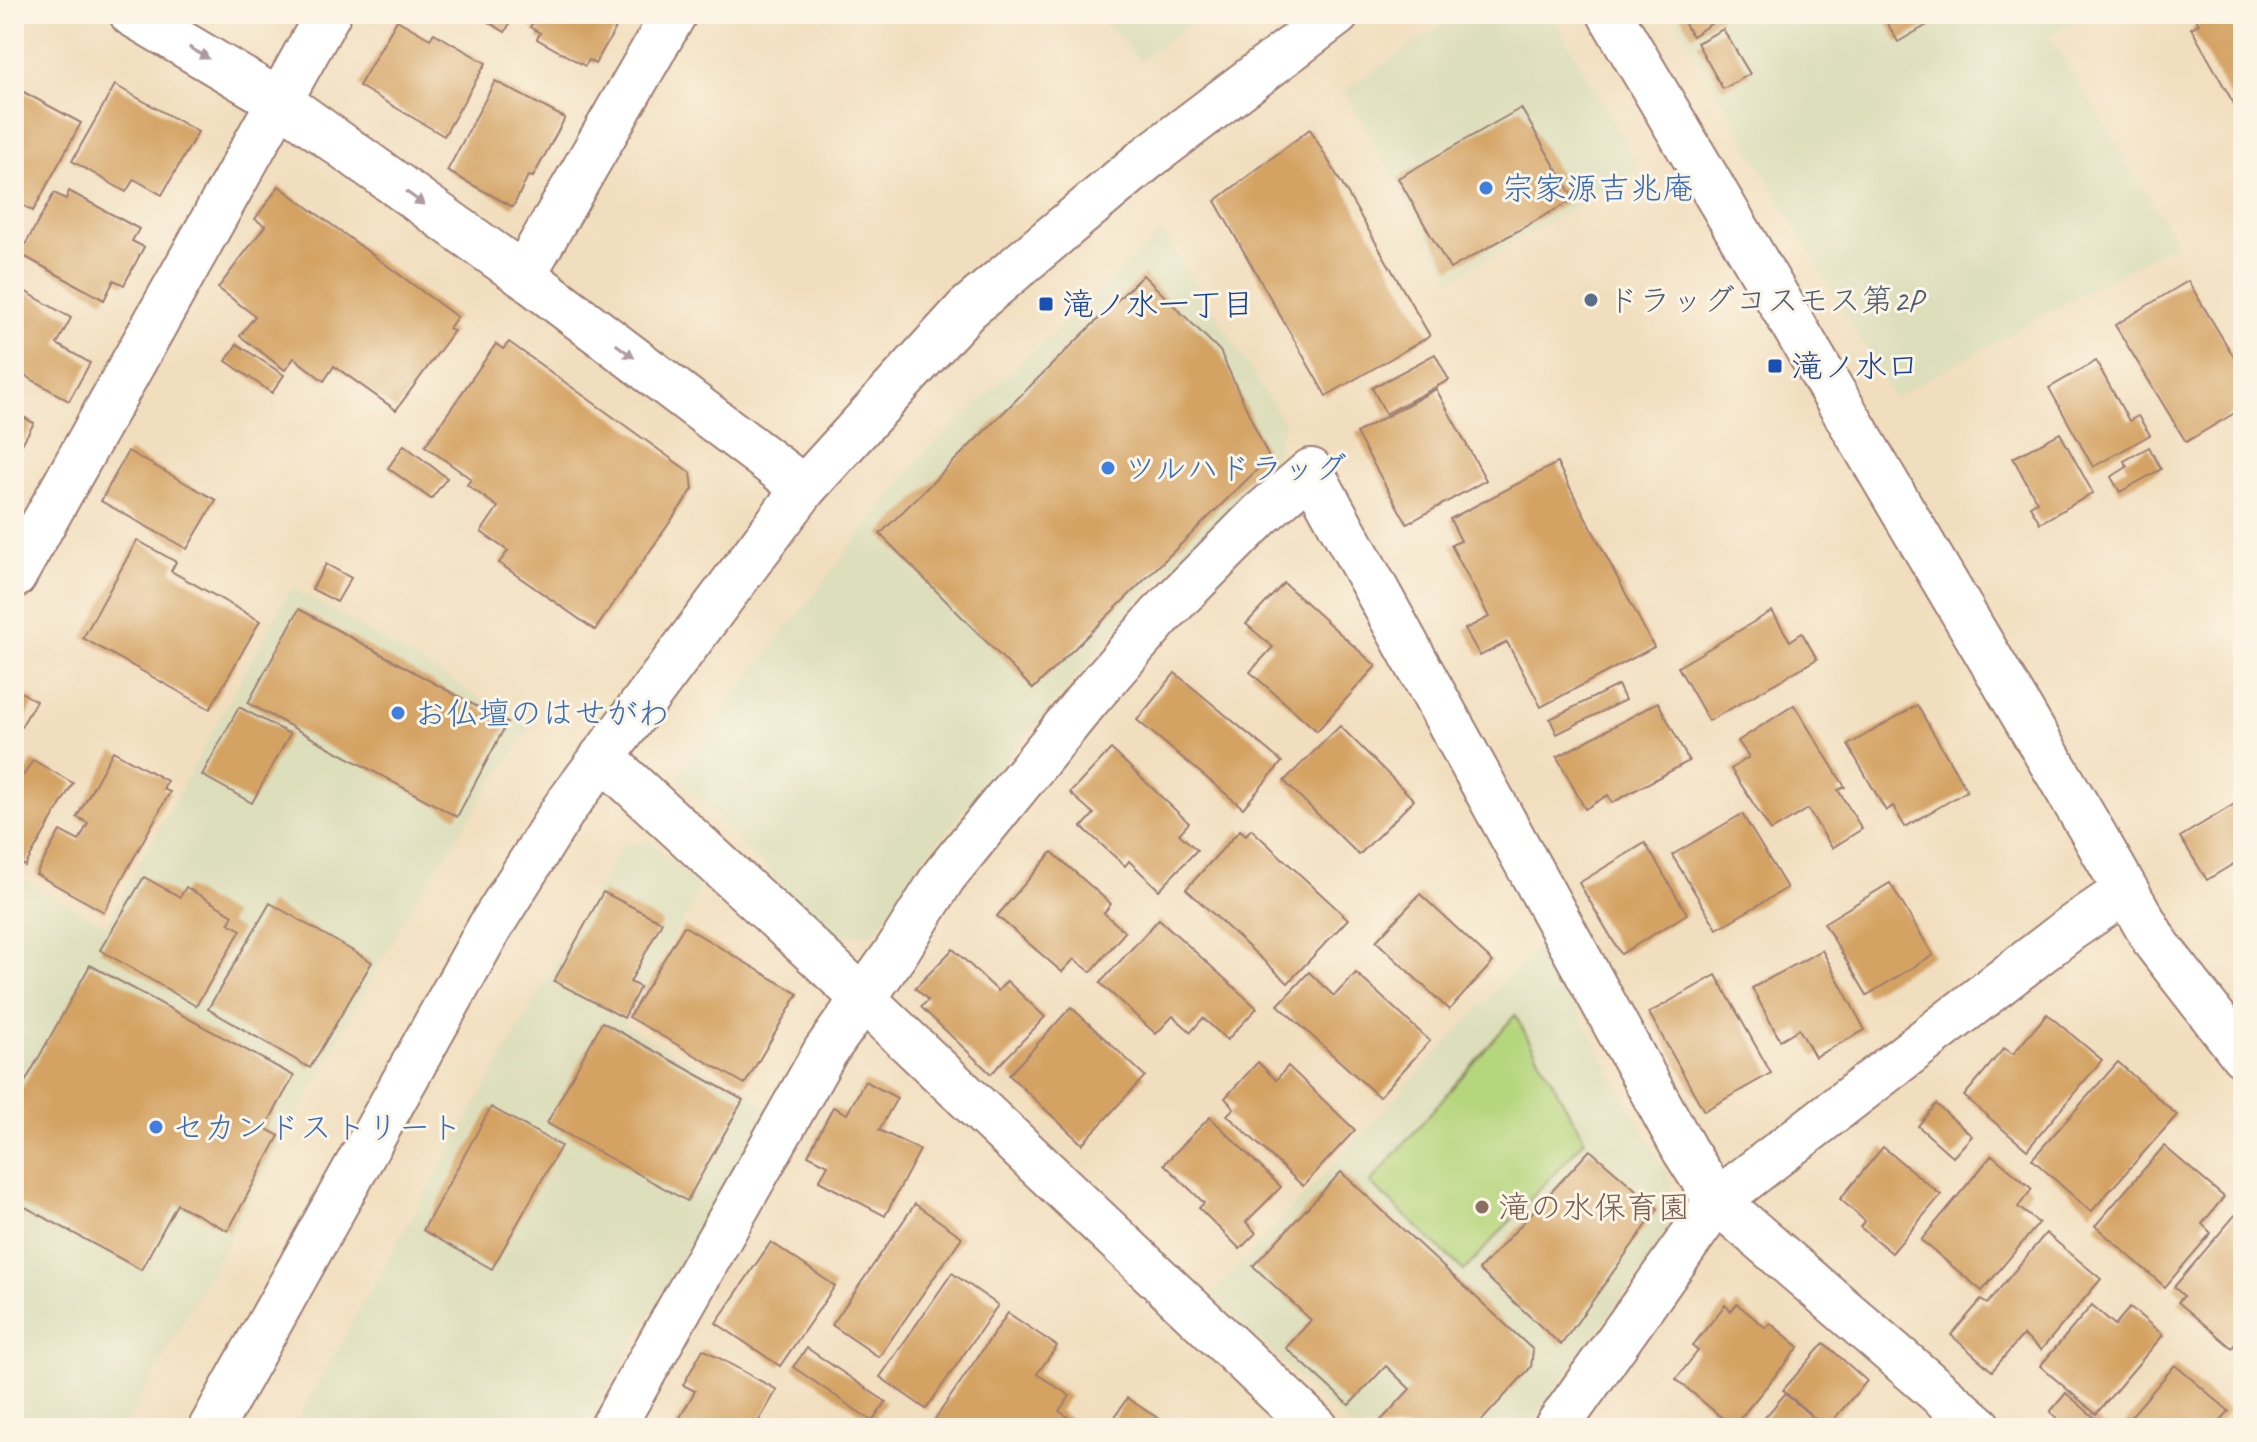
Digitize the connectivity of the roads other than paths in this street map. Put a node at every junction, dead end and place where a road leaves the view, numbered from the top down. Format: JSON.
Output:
{"nodes":[{"id":1,"x":132,"y":14,"type":"edge"},
{"id":2,"x":328,"y":14,"type":"edge"},
{"id":3,"x":674,"y":14,"type":"edge"},
{"id":4,"x":1337,"y":14,"type":"edge"},
{"id":5,"x":1610,"y":14,"type":"edge"},
{"id":6,"x":281,"y":102,"type":"junction"},
{"id":7,"x":523,"y":275,"type":"junction"},
{"id":8,"x":804,"y":488,"type":"junction"},
{"id":9,"x":21,"y":549,"type":"edge"},
{"id":10,"x":602,"y":757,"type":"junction"},
{"id":11,"x":2124,"y":892,"type":"junction"},
{"id":12,"x":863,"y":999,"type":"junction"},
{"id":13,"x":2243,"y":1055,"type":"edge"},
{"id":14,"x":1717,"y":1201,"type":"junction"},
{"id":15,"x":211,"y":1428,"type":"edge"},
{"id":16,"x":612,"y":1428,"type":"edge"},
{"id":17,"x":1316,"y":1428,"type":"edge"},
{"id":18,"x":1556,"y":1428,"type":"edge"},
{"id":19,"x":1980,"y":1428,"type":"edge"}],
"edges":[{"from":1,"to":6,"type":"street","one_way":true},
{"from":2,"to":6,"type":"street"},
{"from":3,"to":7,"type":"street"},
{"from":4,"to":8,"type":"street"},
{"from":5,"to":11,"type":"street"},
{"from":6,"to":7,"type":"street","one_way":true},
{"from":6,"to":9,"type":"street"},
{"from":7,"to":8,"type":"street","one_way":true},
{"from":8,"to":10,"type":"street"},
{"from":10,"to":12,"type":"street"},
{"from":10,"to":15,"type":"street"},
{"from":11,"to":13,"type":"street"},
{"from":11,"to":14,"type":"street"},
{"from":12,"to":14,"type":"street"},
{"from":12,"to":16,"type":"street"},
{"from":12,"to":17,"type":"street"},
{"from":14,"to":18,"type":"street"},
{"from":14,"to":19,"type":"street"}]}
